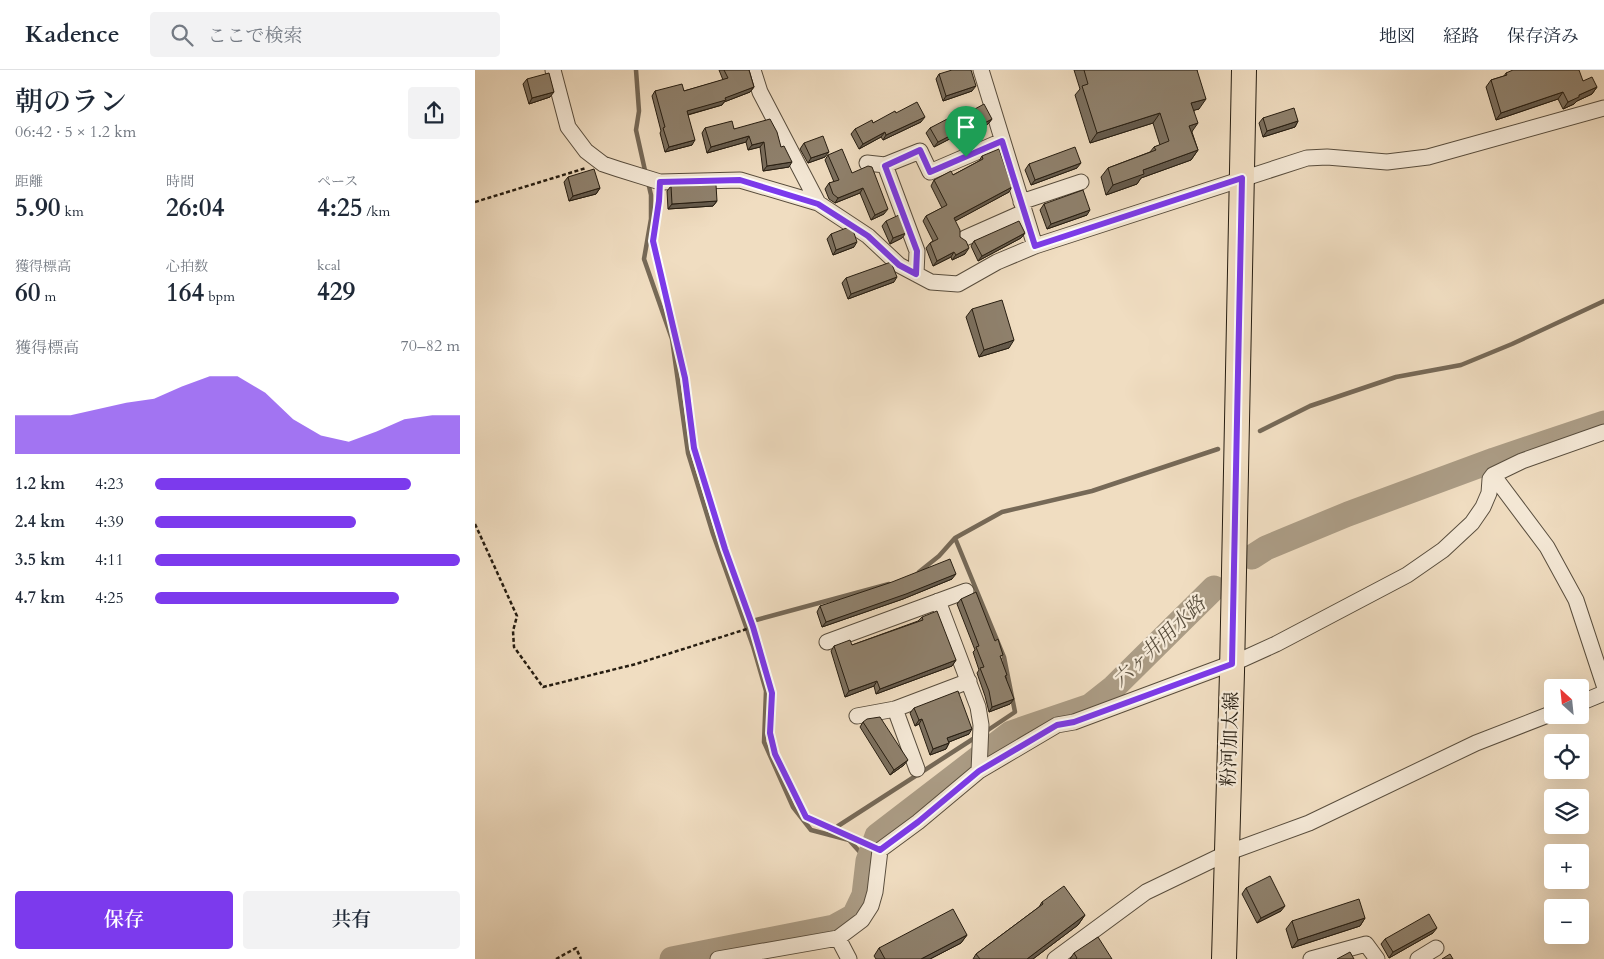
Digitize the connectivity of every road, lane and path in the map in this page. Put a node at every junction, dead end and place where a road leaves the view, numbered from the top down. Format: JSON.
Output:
{"nodes":[{"id":1,"x":553,"y":70,"type":"edge"},
{"id":2,"x":753,"y":70,"type":"edge"},
{"id":3,"x":981,"y":70,"type":"edge"},
{"id":4,"x":1244,"y":70,"type":"edge"},
{"id":5,"x":1604,"y":108,"type":"edge"},
{"id":6,"x":1002,"y":141,"type":"junction"},
{"id":7,"x":867,"y":163,"type":"dead end"},
{"id":8,"x":603,"y":164,"type":"junction"},
{"id":9,"x":885,"y":166,"type":"junction"},
{"id":10,"x":1242,"y":178,"type":"junction"},
{"id":11,"x":660,"y":182,"type":"junction"},
{"id":12,"x":1081,"y":182,"type":"dead end"},
{"id":13,"x":475,"y":202,"type":"edge"},
{"id":14,"x":818,"y":204,"type":"junction"},
{"id":15,"x":1023,"y":207,"type":"junction"},
{"id":16,"x":965,"y":238,"type":"edge"},
{"id":17,"x":1035,"y":246,"type":"junction"},
{"id":18,"x":916,"y":274,"type":"junction"},
{"id":19,"x":1604,"y":432,"type":"edge"},
{"id":20,"x":1493,"y":475,"type":"junction"},
{"id":21,"x":475,"y":524,"type":"edge"},
{"id":22,"x":966,"y":591,"type":"dead end"},
{"id":23,"x":938,"y":602,"type":"junction"},
{"id":24,"x":753,"y":627,"type":"junction"},
{"id":25,"x":827,"y":642,"type":"dead end"},
{"id":26,"x":1232,"y":664,"type":"junction"},
{"id":27,"x":969,"y":681,"type":"junction"},
{"id":28,"x":1604,"y":685,"type":"edge"},
{"id":29,"x":1604,"y":693,"type":"edge"},
{"id":30,"x":1589,"y":699,"type":"edge"},
{"id":31,"x":895,"y":709,"type":"junction"},
{"id":32,"x":857,"y":716,"type":"dead end"},
{"id":33,"x":1544,"y":717,"type":"edge"},
{"id":34,"x":917,"y":769,"type":"dead end"},
{"id":35,"x":979,"y":771,"type":"junction"},
{"id":36,"x":880,"y":850,"type":"junction"},
{"id":37,"x":1227,"y":853,"type":"junction"},
{"id":38,"x":838,"y":938,"type":"junction"},
{"id":39,"x":1436,"y":948,"type":"dead end"},
{"id":40,"x":556,"y":959,"type":"edge"},
{"id":41,"x":581,"y":959,"type":"edge"},
{"id":42,"x":719,"y":959,"type":"edge"},
{"id":43,"x":849,"y":959,"type":"edge"},
{"id":44,"x":1055,"y":959,"type":"edge"},
{"id":45,"x":1224,"y":959,"type":"edge"},
{"id":46,"x":1311,"y":959,"type":"edge"},
{"id":47,"x":1377,"y":959,"type":"edge"},
{"id":48,"x":1418,"y":959,"type":"edge"}],
"edges":[{"from":1,"to":8,"type":"street"},
{"from":2,"to":14,"type":"street"},
{"from":3,"to":6,"type":"street"},
{"from":4,"to":10,"type":"main road","name":"粉河加太線"},
{"from":5,"to":10,"type":"street"},
{"from":6,"to":9,"type":"street"},
{"from":6,"to":15,"type":"street"},
{"from":7,"to":9,"type":"street"},
{"from":8,"to":11,"type":"street"},
{"from":8,"to":13,"type":"path"},
{"from":9,"to":18,"type":"street"},
{"from":10,"to":17,"type":"street"},
{"from":10,"to":26,"type":"main road","name":"粉河加太線"},
{"from":11,"to":14,"type":"street"},
{"from":11,"to":24,"type":"path"},
{"from":12,"to":15,"type":"street"},
{"from":14,"to":18,"type":"street"},
{"from":15,"to":16,"type":"street"},
{"from":15,"to":17,"type":"street"},
{"from":17,"to":18,"type":"street"},
{"from":19,"to":20,"type":"street"},
{"from":20,"to":26,"type":"street"},
{"from":20,"to":28,"type":"street"},
{"from":21,"to":24,"type":"path"},
{"from":22,"to":23,"type":"street"},
{"from":23,"to":25,"type":"street"},
{"from":23,"to":27,"type":"street"},
{"from":24,"to":36,"type":"path"},
{"from":26,"to":35,"type":"street"},
{"from":26,"to":37,"type":"main road","name":"粉河加太線"},
{"from":27,"to":31,"type":"street"},
{"from":27,"to":35,"type":"street"},
{"from":29,"to":30,"type":"street"},
{"from":31,"to":32,"type":"street"},
{"from":31,"to":34,"type":"street"},
{"from":33,"to":37,"type":"street"},
{"from":35,"to":36,"type":"street"},
{"from":36,"to":38,"type":"street"},
{"from":37,"to":44,"type":"street"},
{"from":37,"to":45,"type":"main road","name":"粉河加太線"},
{"from":38,"to":42,"type":"street"},
{"from":38,"to":43,"type":"street"},
{"from":39,"to":48,"type":"street"},
{"from":40,"to":41,"type":"path"},
{"from":46,"to":47,"type":"street"}]}
